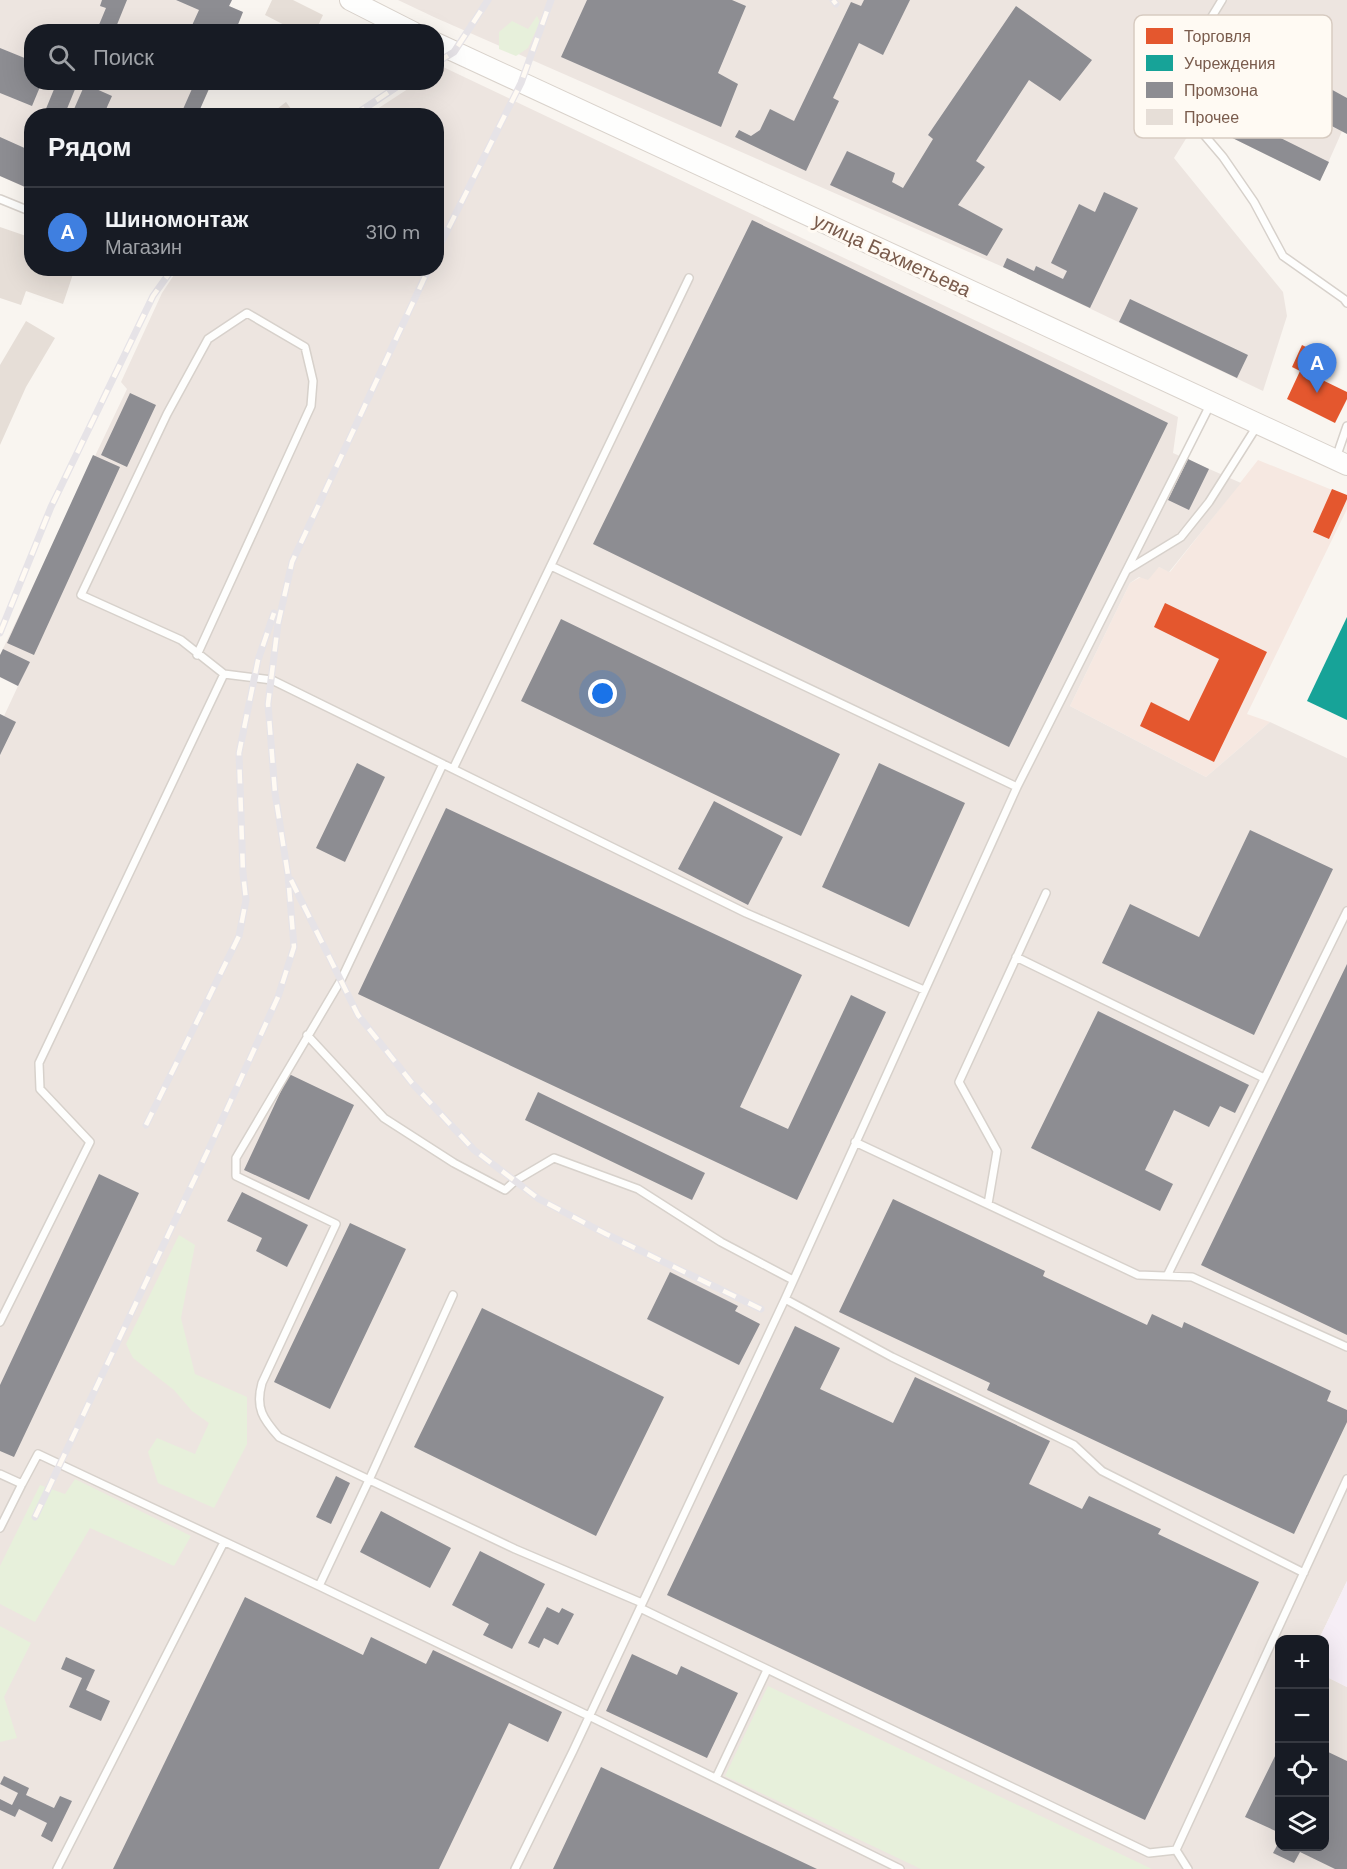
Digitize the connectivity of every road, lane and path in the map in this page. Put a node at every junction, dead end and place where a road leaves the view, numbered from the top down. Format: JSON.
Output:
{"nodes":[{"id":1,"x":351,"y":0,"type":"edge"},
{"id":2,"x":1222,"y":0,"type":"edge"},
{"id":3,"x":1213,"y":15,"type":"edge"},
{"id":4,"x":398,"y":24,"type":"edge"},
{"id":5,"x":444,"y":48,"type":"edge"},
{"id":6,"x":1207,"y":138,"type":"edge"},
{"id":7,"x":0,"y":199,"type":"edge"},
{"id":8,"x":24,"y":209,"type":"edge"},
{"id":9,"x":689,"y":278,"type":"dead end"},
{"id":10,"x":1347,"y":303,"type":"edge"},
{"id":11,"x":1212,"y":403,"type":"junction"},
{"id":12,"x":1258,"y":424,"type":"junction"},
{"id":13,"x":1347,"y":426,"type":"edge"},
{"id":14,"x":1341,"y":463,"type":"edge"},
{"id":15,"x":551,"y":566,"type":"junction"},
{"id":16,"x":1127,"y":570,"type":"junction"},
{"id":17,"x":197,"y":655,"type":"junction"},
{"id":18,"x":224,"y":675,"type":"junction"},
{"id":19,"x":443,"y":764,"type":"junction"},
{"id":20,"x":453,"y":769,"type":"junction"},
{"id":21,"x":1017,"y":787,"type":"junction"},
{"id":22,"x":1046,"y":893,"type":"dead end"},
{"id":23,"x":1347,"y":911,"type":"edge"},
{"id":24,"x":1016,"y":957,"type":"junction"},
{"id":25,"x":924,"y":990,"type":"junction"},
{"id":26,"x":307,"y":1035,"type":"junction"},
{"id":27,"x":1264,"y":1078,"type":"junction"},
{"id":28,"x":855,"y":1142,"type":"junction"},
{"id":29,"x":988,"y":1204,"type":"junction"},
{"id":30,"x":1167,"y":1276,"type":"junction"},
{"id":31,"x":793,"y":1280,"type":"junction"},
{"id":32,"x":453,"y":1295,"type":"dead end"},
{"id":33,"x":784,"y":1299,"type":"junction"},
{"id":34,"x":0,"y":1322,"type":"edge"},
{"id":35,"x":1347,"y":1347,"type":"edge"},
{"id":36,"x":0,"y":1474,"type":"edge"},
{"id":37,"x":1347,"y":1479,"type":"edge"},
{"id":38,"x":369,"y":1480,"type":"junction"},
{"id":39,"x":22,"y":1484,"type":"junction"},
{"id":40,"x":0,"y":1528,"type":"edge"},
{"id":41,"x":224,"y":1542,"type":"junction"},
{"id":42,"x":1304,"y":1573,"type":"junction"},
{"id":43,"x":319,"y":1586,"type":"junction"},
{"id":44,"x":641,"y":1606,"type":"junction"},
{"id":45,"x":767,"y":1670,"type":"junction"},
{"id":46,"x":589,"y":1716,"type":"junction"},
{"id":47,"x":716,"y":1778,"type":"junction"},
{"id":48,"x":1176,"y":1850,"type":"junction"},
{"id":49,"x":57,"y":1869,"type":"edge"},
{"id":50,"x":515,"y":1869,"type":"edge"},
{"id":51,"x":900,"y":1869,"type":"edge"},
{"id":52,"x":1188,"y":1869,"type":"edge"}],
"edges":[{"from":1,"to":4,"type":"street"},
{"from":2,"to":3,"type":"lane"},
{"from":5,"to":11,"type":"street","name":"улица Бахметьева"},
{"from":6,"to":10,"type":"lane"},
{"from":7,"to":8,"type":"lane"},
{"from":9,"to":15,"type":"lane"},
{"from":11,"to":12,"type":"street","name":"улица Бахметьева"},
{"from":11,"to":16,"type":"lane"},
{"from":12,"to":14,"type":"street","name":"улица Бахметьева"},
{"from":12,"to":16,"type":"lane"},
{"from":13,"to":14,"type":"lane"},
{"from":15,"to":20,"type":"lane"},
{"from":15,"to":21,"type":"lane"},
{"from":16,"to":21,"type":"lane"},
{"from":17,"to":17,"type":"lane"},
{"from":17,"to":18,"type":"lane"},
{"from":18,"to":19,"type":"lane"},
{"from":18,"to":34,"type":"lane"},
{"from":19,"to":20,"type":"lane"},
{"from":19,"to":26,"type":"lane"},
{"from":20,"to":25,"type":"lane"},
{"from":21,"to":25,"type":"lane"},
{"from":22,"to":24,"type":"lane"},
{"from":23,"to":27,"type":"lane"},
{"from":24,"to":27,"type":"lane"},
{"from":24,"to":29,"type":"lane"},
{"from":25,"to":28,"type":"lane"},
{"from":26,"to":31,"type":"lane"},
{"from":26,"to":38,"type":"lane"},
{"from":27,"to":30,"type":"lane"},
{"from":28,"to":29,"type":"lane"},
{"from":28,"to":31,"type":"lane"},
{"from":29,"to":30,"type":"lane"},
{"from":30,"to":35,"type":"lane"},
{"from":31,"to":33,"type":"lane"},
{"from":32,"to":38,"type":"lane"},
{"from":33,"to":42,"type":"lane"},
{"from":33,"to":44,"type":"lane"},
{"from":36,"to":39,"type":"lane"},
{"from":37,"to":42,"type":"lane"},
{"from":38,"to":43,"type":"lane"},
{"from":38,"to":44,"type":"lane"},
{"from":39,"to":40,"type":"lane"},
{"from":39,"to":41,"type":"lane"},
{"from":41,"to":43,"type":"lane"},
{"from":41,"to":49,"type":"lane"},
{"from":42,"to":48,"type":"lane"},
{"from":43,"to":46,"type":"lane"},
{"from":44,"to":45,"type":"lane"},
{"from":44,"to":46,"type":"lane"},
{"from":45,"to":47,"type":"lane"},
{"from":45,"to":48,"type":"lane"},
{"from":46,"to":47,"type":"lane"},
{"from":46,"to":50,"type":"lane"},
{"from":47,"to":51,"type":"lane"},
{"from":48,"to":52,"type":"lane"}]}
